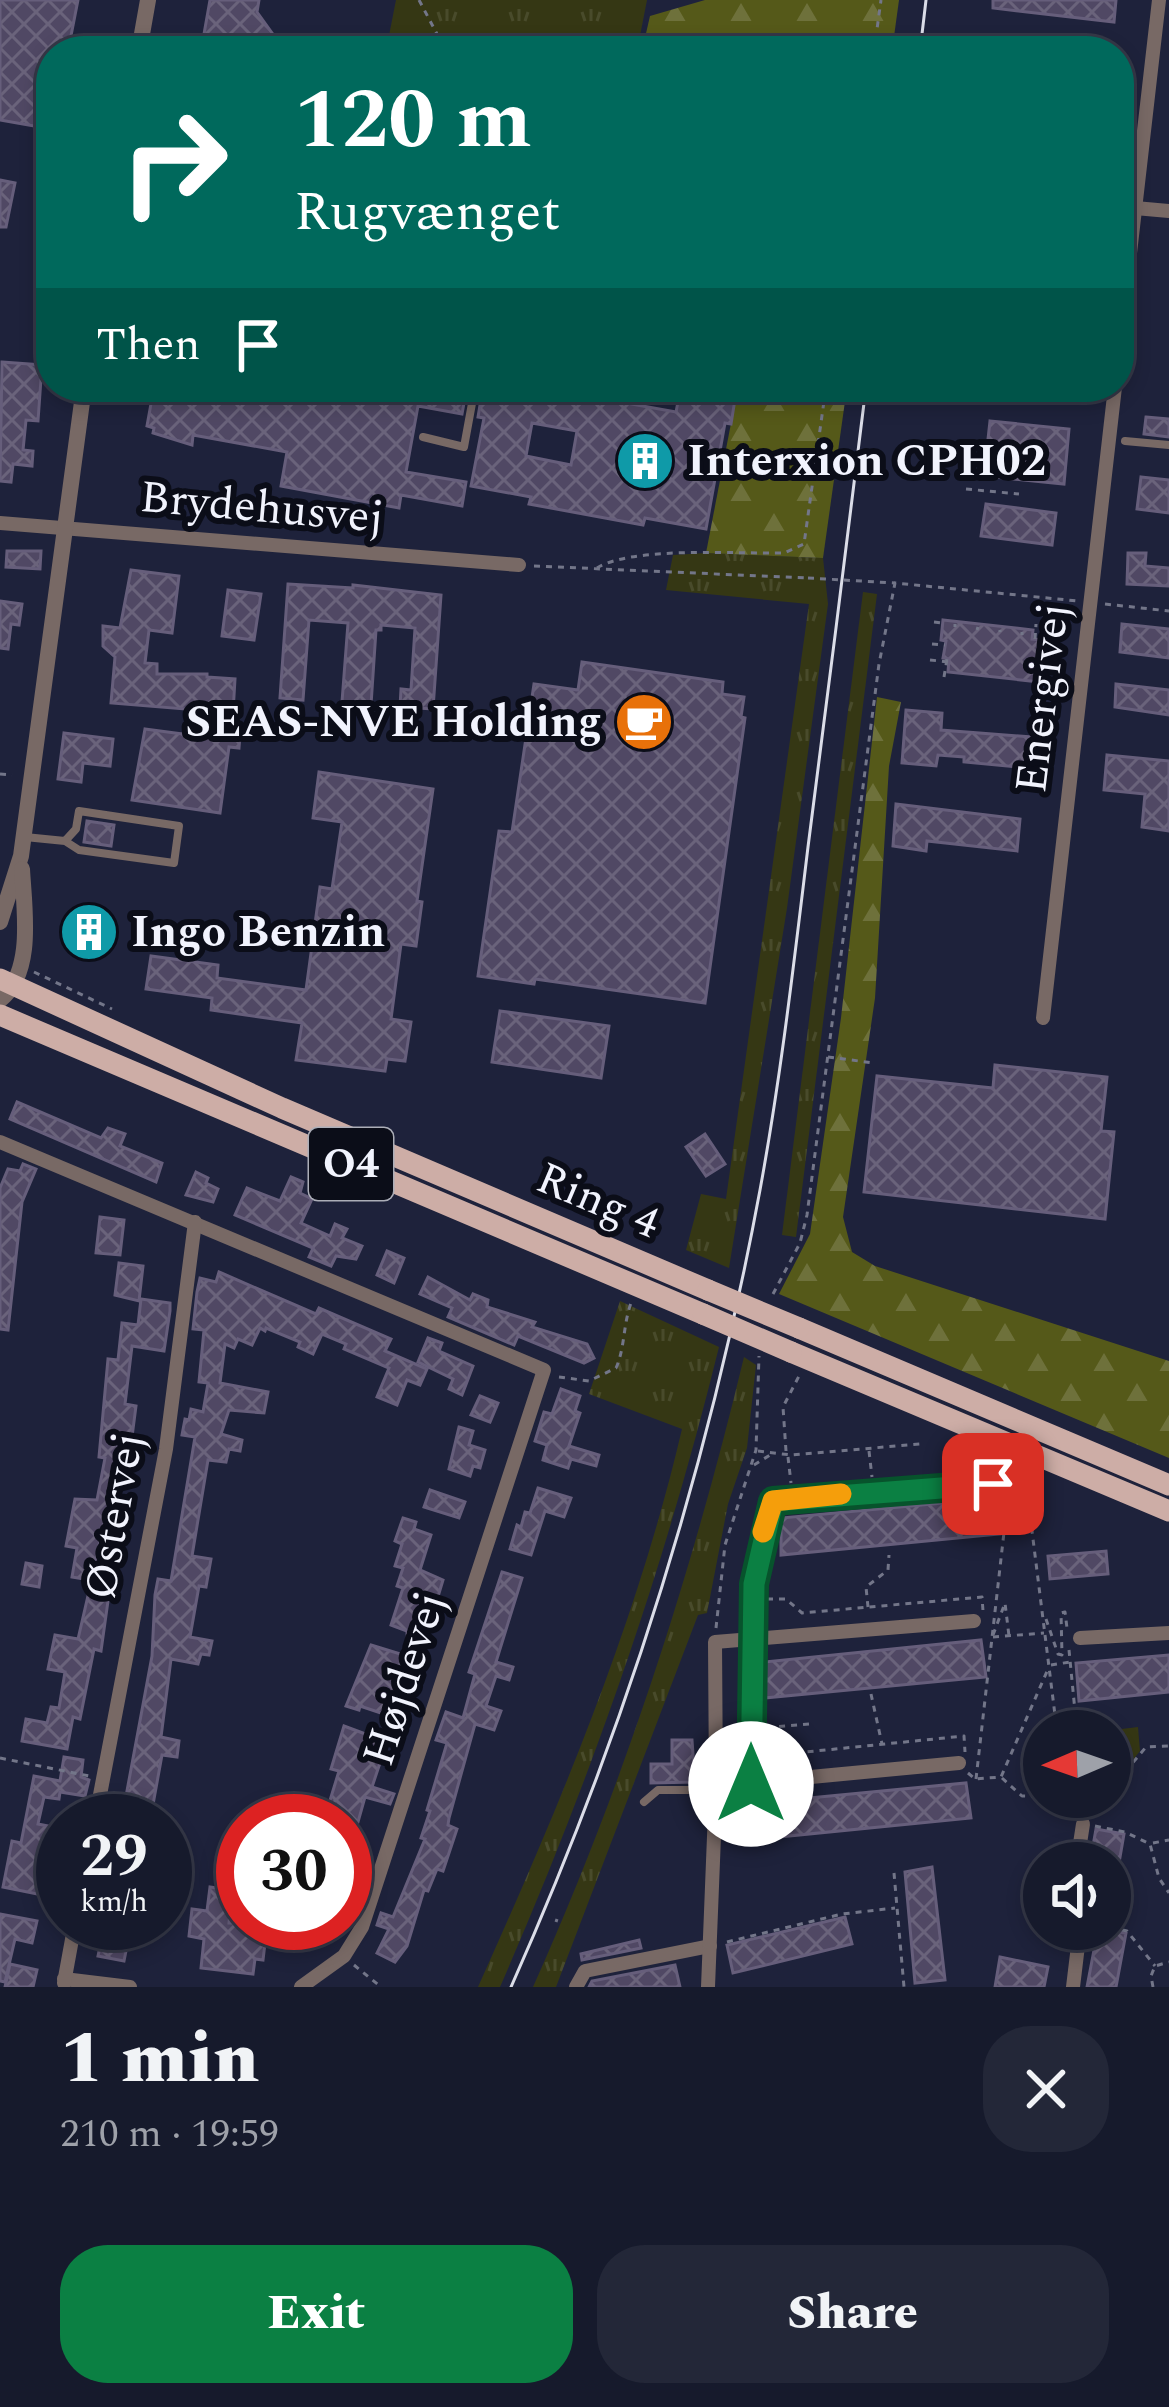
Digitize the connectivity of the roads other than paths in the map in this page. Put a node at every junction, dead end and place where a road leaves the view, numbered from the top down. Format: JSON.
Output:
{"nodes":[{"id":1,"x":148,"y":0,"type":"edge"},
{"id":2,"x":1159,"y":0,"type":"edge"},
{"id":3,"x":142,"y":36,"type":"edge"},
{"id":4,"x":1135,"y":208,"type":"junction"},
{"id":5,"x":1169,"y":212,"type":"edge"},
{"id":6,"x":1134,"y":217,"type":"edge"},
{"id":7,"x":82,"y":402,"type":"edge"},
{"id":8,"x":472,"y":402,"type":"edge"},
{"id":9,"x":1113,"y":402,"type":"edge"},
{"id":10,"x":423,"y":437,"type":"dead end"},
{"id":11,"x":1125,"y":442,"type":"dead end"},
{"id":12,"x":1169,"y":445,"type":"edge"},
{"id":13,"x":0,"y":523,"type":"edge"},
{"id":14,"x":66,"y":526,"type":"junction"},
{"id":15,"x":519,"y":565,"type":"road end"},
{"id":16,"x":24,"y":837,"type":"junction"},
{"id":17,"x":65,"y":841,"type":"junction"},
{"id":18,"x":21,"y":856,"type":"junction"},
{"id":19,"x":0,"y":922,"type":"edge"},
{"id":20,"x":5,"y":988,"type":"edge"},
{"id":21,"x":0,"y":1015,"type":"edge"},
{"id":22,"x":1042,"y":1018,"type":"dead end"},
{"id":23,"x":0,"y":1142,"type":"edge"},
{"id":24,"x":195,"y":1222,"type":"junction"},
{"id":25,"x":996,"y":1484,"type":"road end"},
{"id":26,"x":1169,"y":1485,"type":"edge"},
{"id":27,"x":1169,"y":1511,"type":"edge"},
{"id":28,"x":979,"y":1624,"type":"road end"},
{"id":29,"x":1169,"y":1633,"type":"edge"},
{"id":30,"x":1074,"y":1636,"type":"road end"},
{"id":31,"x":750,"y":1640,"type":"junction"},
{"id":32,"x":962,"y":1758,"type":"road end"},
{"id":33,"x":751,"y":1784,"type":"junction"},
{"id":34,"x":716,"y":1788,"type":"junction"},
{"id":35,"x":100,"y":1794,"type":"edge"},
{"id":36,"x":644,"y":1802,"type":"dead end"},
{"id":37,"x":1083,"y":1824,"type":"road end"},
{"id":38,"x":1080,"y":1842,"type":"edge"},
{"id":39,"x":710,"y":1946,"type":"junction"},
{"id":40,"x":70,"y":1950,"type":"edge"},
{"id":41,"x":1077,"y":1950,"type":"edge"},
{"id":42,"x":63,"y":1983,"type":"edge"},
{"id":43,"x":130,"y":1987,"type":"edge"},
{"id":44,"x":301,"y":1987,"type":"edge"},
{"id":45,"x":575,"y":1987,"type":"edge"},
{"id":46,"x":708,"y":1987,"type":"edge"},
{"id":47,"x":1073,"y":1987,"type":"edge"}],
"edges":[{"from":1,"to":3,"type":"street"},
{"from":2,"to":4,"type":"street"},
{"from":4,"to":5,"type":"street"},
{"from":4,"to":6,"type":"street"},
{"from":7,"to":14,"type":"street"},
{"from":8,"to":10,"type":"lane"},
{"from":9,"to":22,"type":"street","name":"Energivej"},
{"from":11,"to":12,"type":"lane"},
{"from":13,"to":14,"type":"street","name":"Brydehusvej"},
{"from":14,"to":15,"type":"street","name":"Brydehusvej"},
{"from":14,"to":16,"type":"street"},
{"from":16,"to":17,"type":"lane"},
{"from":16,"to":18,"type":"street"},
{"from":17,"to":17,"type":"lane"},
{"from":18,"to":19,"type":"street"},
{"from":18,"to":20,"type":"street"},
{"from":20,"to":26,"type":"main road","name":"Ring 4","number":"O4","bridge":true},
{"from":21,"to":27,"type":"main road","name":"Ring 4","number":"O4","bridge":true},
{"from":23,"to":24,"type":"street"},
{"from":24,"to":35,"type":"street","name":"Østervej"},
{"from":24,"to":44,"type":"street","name":"Højdevej"},
{"from":25,"to":31,"type":"street"},
{"from":28,"to":31,"type":"street"},
{"from":29,"to":30,"type":"street"},
{"from":31,"to":33,"type":"street"},
{"from":31,"to":34,"type":"street"},
{"from":32,"to":33,"type":"street"},
{"from":33,"to":34,"type":"street"},
{"from":34,"to":36,"type":"lane"},
{"from":34,"to":39,"type":"street"},
{"from":37,"to":38,"type":"street"},
{"from":39,"to":45,"type":"street"},
{"from":39,"to":46,"type":"street"},
{"from":40,"to":42,"type":"street"},
{"from":41,"to":47,"type":"street"},
{"from":42,"to":43,"type":"street"}]}
